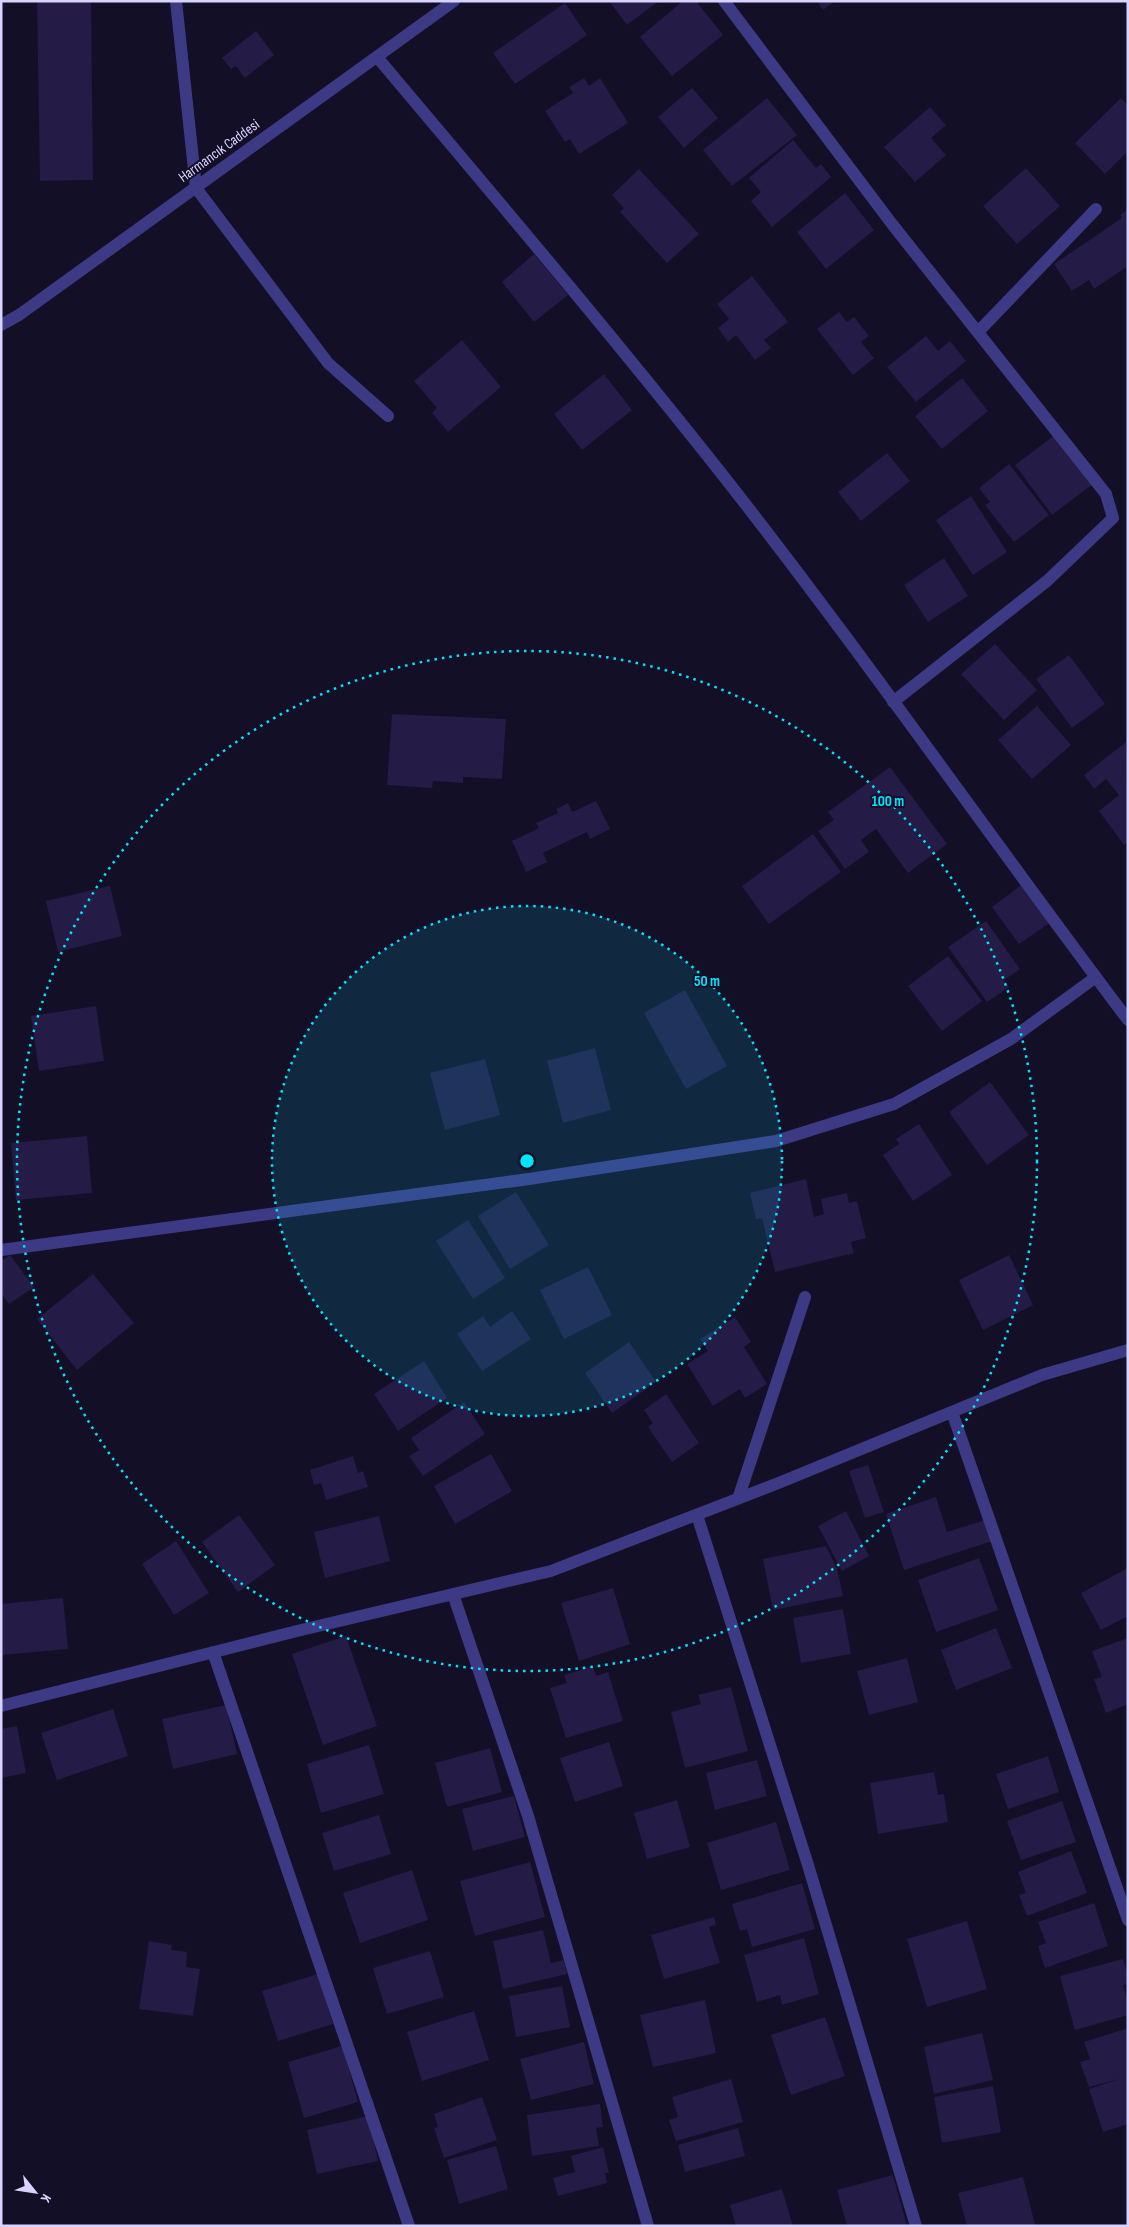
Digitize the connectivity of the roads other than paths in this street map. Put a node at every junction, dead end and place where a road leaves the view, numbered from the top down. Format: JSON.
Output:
{"nodes":[{"id":1,"x":176,"y":1,"type":"edge"},
{"id":2,"x":454,"y":1,"type":"edge"},
{"id":3,"x":724,"y":1,"type":"edge"},
{"id":4,"x":377,"y":57,"type":"junction"},
{"id":5,"x":196,"y":188,"type":"junction"},
{"id":6,"x":1096,"y":209,"type":"dead end"},
{"id":7,"x":1,"y":325,"type":"edge"},
{"id":8,"x":978,"y":332,"type":"junction"},
{"id":9,"x":388,"y":416,"type":"dead end"},
{"id":10,"x":893,"y":702,"type":"junction"},
{"id":11,"x":1096,"y":978,"type":"junction"},
{"id":12,"x":1128,"y":1020,"type":"edge"},
{"id":13,"x":1,"y":1250,"type":"edge"},
{"id":14,"x":805,"y":1297,"type":"dead end"},
{"id":15,"x":1128,"y":1350,"type":"edge"},
{"id":16,"x":952,"y":1412,"type":"junction"},
{"id":17,"x":738,"y":1499,"type":"junction"},
{"id":18,"x":697,"y":1515,"type":"junction"},
{"id":19,"x":453,"y":1594,"type":"junction"},
{"id":20,"x":213,"y":1652,"type":"junction"},
{"id":21,"x":1,"y":1706,"type":"edge"},
{"id":22,"x":1128,"y":1920,"type":"edge"},
{"id":23,"x":409,"y":2226,"type":"edge"},
{"id":24,"x":648,"y":2226,"type":"edge"},
{"id":25,"x":916,"y":2226,"type":"edge"}],
"edges":[{"from":1,"to":5,"type":"street"},
{"from":2,"to":4,"type":"street","name":"Harmancık Caddesi"},
{"from":3,"to":8,"type":"street"},
{"from":4,"to":5,"type":"street","name":"Harmancık Caddesi"},
{"from":4,"to":10,"type":"street"},
{"from":5,"to":7,"type":"street","name":"Harmancık Caddesi"},
{"from":5,"to":9,"type":"street"},
{"from":6,"to":8,"type":"street"},
{"from":8,"to":10,"type":"street"},
{"from":10,"to":11,"type":"street"},
{"from":11,"to":12,"type":"street"},
{"from":11,"to":13,"type":"street"},
{"from":14,"to":17,"type":"street"},
{"from":15,"to":16,"type":"street"},
{"from":16,"to":17,"type":"street"},
{"from":16,"to":22,"type":"street"},
{"from":17,"to":18,"type":"street"},
{"from":18,"to":19,"type":"street"},
{"from":18,"to":25,"type":"street"},
{"from":19,"to":20,"type":"street"},
{"from":19,"to":24,"type":"street"},
{"from":20,"to":21,"type":"street"},
{"from":20,"to":23,"type":"street"}]}
